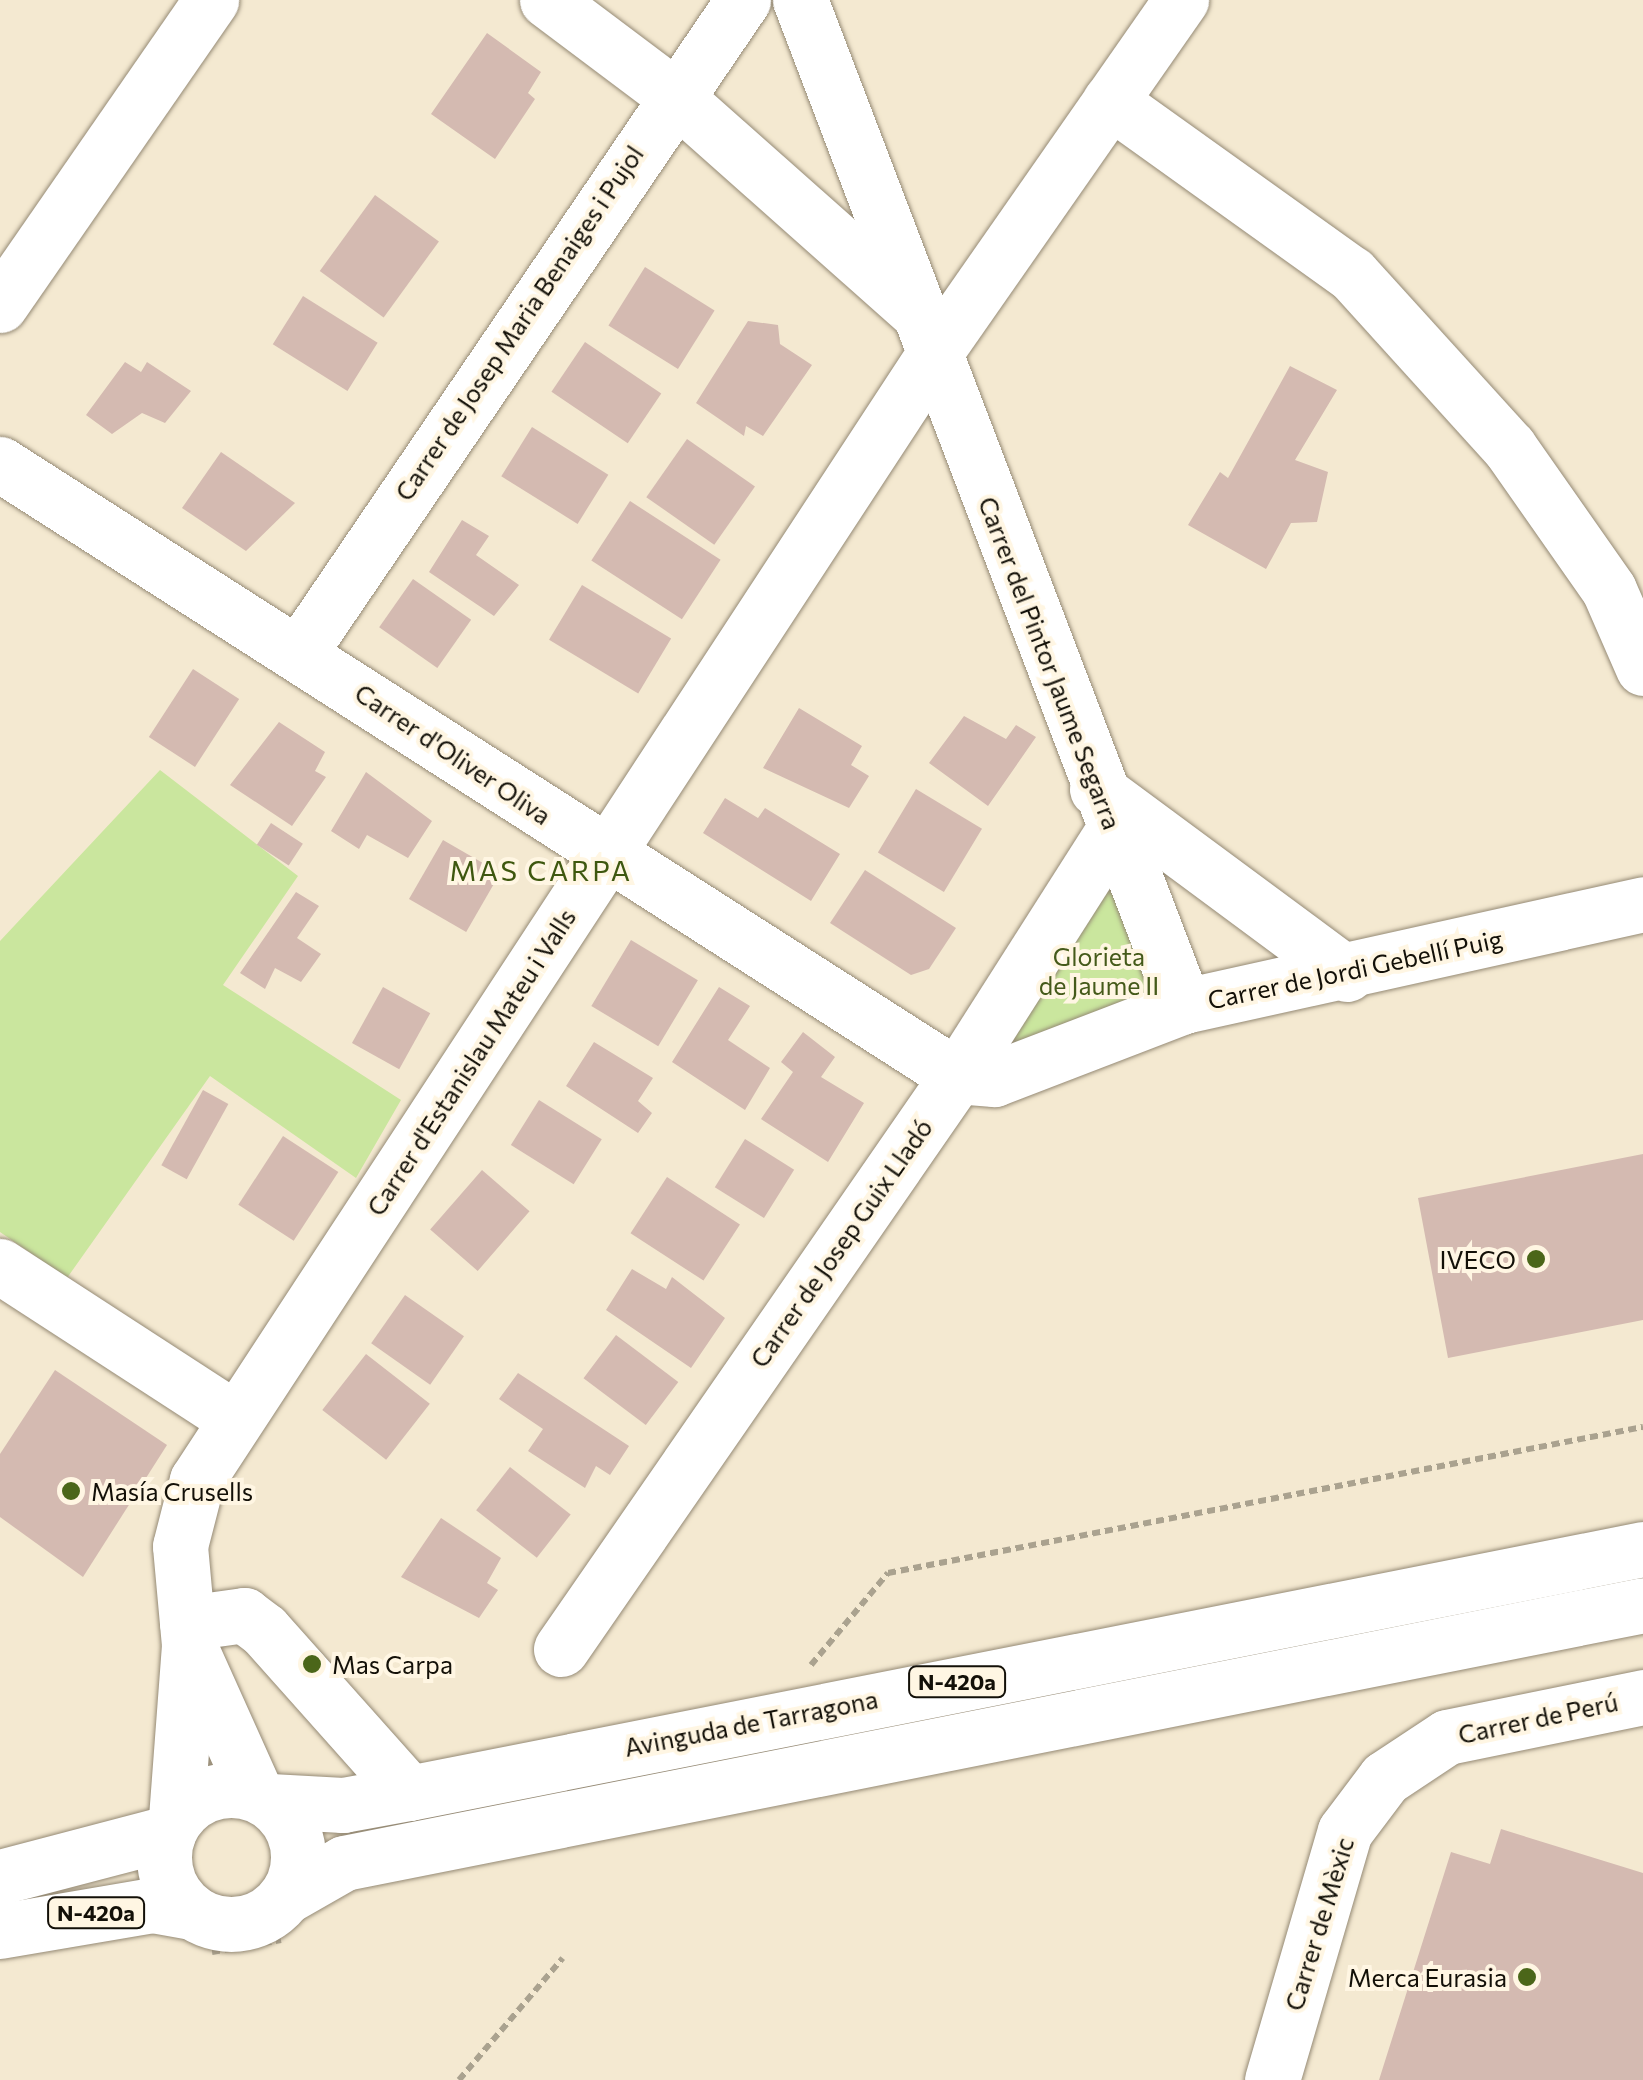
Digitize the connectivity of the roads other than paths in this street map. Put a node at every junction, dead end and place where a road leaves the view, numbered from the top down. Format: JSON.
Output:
{"nodes":[{"id":1,"x":212,"y":0,"type":"edge"},
{"id":2,"x":546,"y":0,"type":"edge"},
{"id":3,"x":742,"y":0,"type":"edge"},
{"id":4,"x":800,"y":0,"type":"edge"},
{"id":5,"x":1181,"y":0,"type":"edge"},
{"id":6,"x":672,"y":94,"type":"junction"},
{"id":7,"x":1110,"y":101,"type":"junction"},
{"id":8,"x":0,"y":305,"type":"edge"},
{"id":9,"x":928,"y":335,"type":"junction"},
{"id":10,"x":0,"y":464,"type":"edge"},
{"id":11,"x":301,"y":650,"type":"junction"},
{"id":12,"x":1643,"y":668,"type":"edge"},
{"id":13,"x":1105,"y":810,"type":"junction"},
{"id":14,"x":605,"y":858,"type":"junction"},
{"id":15,"x":1643,"y":904,"type":"edge"},
{"id":16,"x":1346,"y":974,"type":"junction"},
{"id":17,"x":1184,"y":1006,"type":"junction"},
{"id":18,"x":957,"y":1076,"type":"junction"},
{"id":19,"x":0,"y":1266,"type":"edge"},
{"id":20,"x":236,"y":1419,"type":"junction"},
{"id":21,"x":1643,"y":1549,"type":"edge"},
{"id":22,"x":1643,"y":1605,"type":"edge"},
{"id":23,"x":188,"y":1634,"type":"junction"},
{"id":24,"x":561,"y":1649,"type":"dead end"},
{"id":25,"x":1643,"y":1696,"type":"edge"},
{"id":26,"x":1385,"y":1778,"type":"joint"},
{"id":27,"x":409,"y":1793,"type":"junction"},
{"id":28,"x":263,"y":1798,"type":"junction"},
{"id":29,"x":172,"y":1826,"type":"junction"},
{"id":30,"x":0,"y":1878,"type":"edge"},
{"id":31,"x":288,"y":1894,"type":"junction"},
{"id":32,"x":192,"y":1912,"type":"junction"},
{"id":33,"x":0,"y":1931,"type":"edge"},
{"id":34,"x":1272,"y":2080,"type":"edge"}],
"edges":[{"from":1,"to":8,"type":"street"},
{"from":2,"to":6,"type":"street","name":"Carrer del Pintor Jaume Segarra"},
{"from":3,"to":6,"type":"street","name":"Carrer de Josep Maria Benaiges i Pujol"},
{"from":4,"to":9,"type":"street","name":"Carrer del Pintor Jaume Segarra"},
{"from":5,"to":7,"type":"street","name":"Carrer d'Estanislau Mateu i Valls"},
{"from":6,"to":9,"type":"street","name":"Carrer del Pintor Jaume Segarra"},
{"from":6,"to":11,"type":"street","name":"Carrer de Josep Maria Benaiges i Pujol"},
{"from":7,"to":9,"type":"street","name":"Carrer d'Estanislau Mateu i Valls"},
{"from":7,"to":12,"type":"street"},
{"from":9,"to":13,"type":"street","name":"Carrer del Pintor Jaume Segarra"},
{"from":9,"to":14,"type":"street","name":"Carrer d'Estanislau Mateu i Valls"},
{"from":10,"to":11,"type":"street","name":"Carrer d'Oliver Oliva"},
{"from":11,"to":14,"type":"street","name":"Carrer d'Oliver Oliva"},
{"from":13,"to":16,"type":"street"},
{"from":13,"to":17,"type":"street","name":"Carrer del Pintor Jaume Segarra"},
{"from":13,"to":18,"type":"street","name":"Carrer de Josep Guix Lladó"},
{"from":14,"to":18,"type":"street","name":"Carrer d'Oliver Oliva"},
{"from":14,"to":20,"type":"street","name":"Carrer d'Estanislau Mateu i Valls"},
{"from":15,"to":16,"type":"street","name":"Carrer de Jordi Gebellí Puig"},
{"from":16,"to":17,"type":"street","name":"Carrer de Jordi Gebellí Puig"},
{"from":17,"to":18,"type":"street","name":"Carrer de Jordi Gebellí Puig"},
{"from":18,"to":24,"type":"street","name":"Carrer de Josep Guix Lladó"},
{"from":19,"to":20,"type":"street"},
{"from":20,"to":23,"type":"street","name":"Carrer d'Estanislau Mateu i Valls"},
{"from":21,"to":27,"type":"street","name":"Avinguda de Tarragona","number":"N-420a"},
{"from":22,"to":31,"type":"street","number":"N-420a"},
{"from":23,"to":27,"type":"street"},
{"from":23,"to":28,"type":"street"},
{"from":23,"to":29,"type":"street"},
{"from":25,"to":26,"type":"street","name":"Carrer de Perú"},
{"from":26,"to":34,"type":"street","name":"Carrer de Mèxic"},
{"from":27,"to":28,"type":"street","name":"Avinguda de Tarragona","number":"N-420a"},
{"from":28,"to":29,"type":"street","number":"N-420a"},
{"from":28,"to":31,"type":"street"},
{"from":29,"to":30,"type":"street","number":"N-420a"},
{"from":29,"to":32,"type":"street","number":"N-420a"},
{"from":31,"to":32,"type":"street","number":"N-420a"},
{"from":32,"to":33,"type":"street","number":"N-420a"}]}
